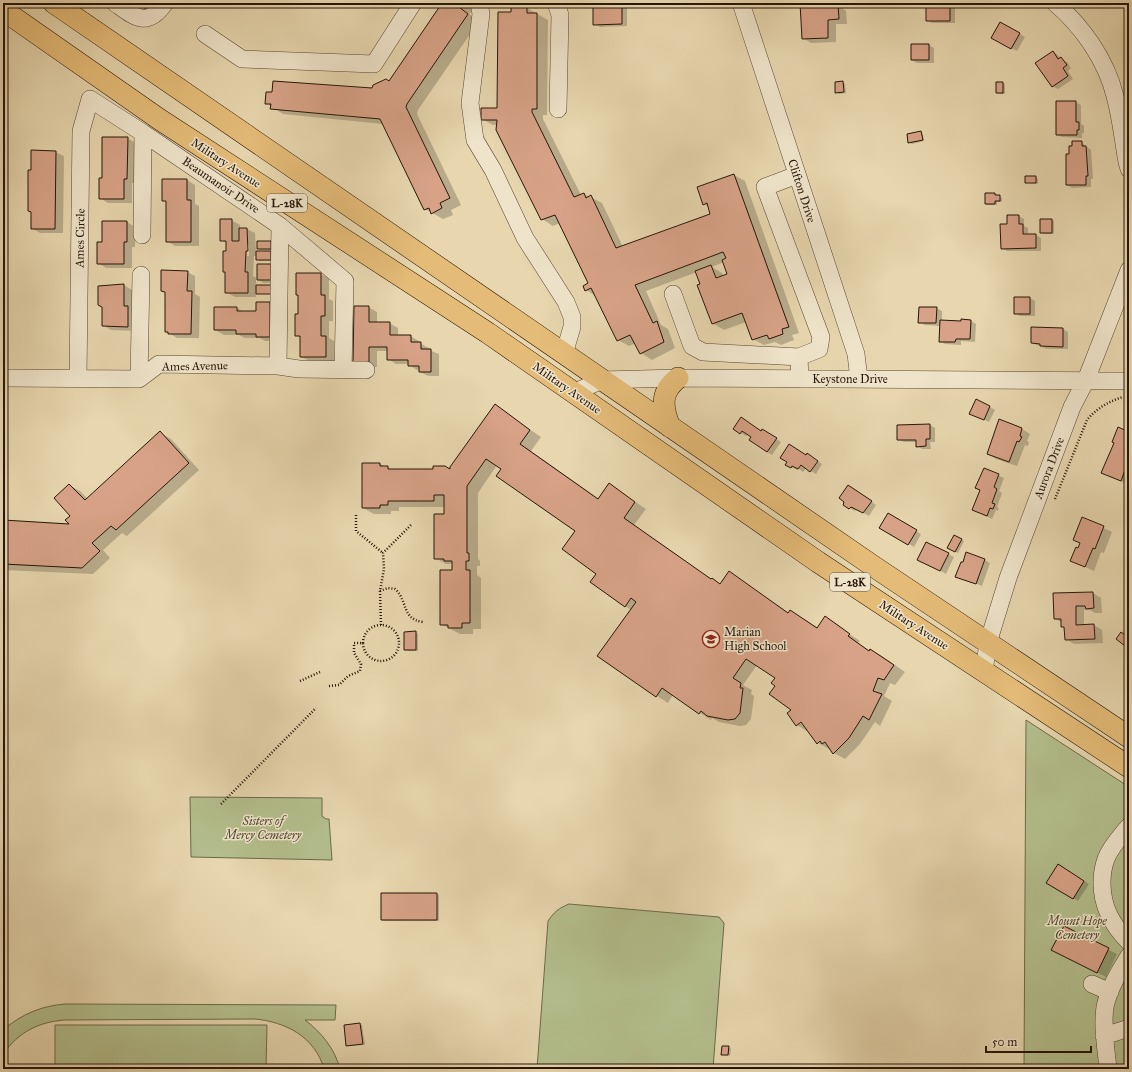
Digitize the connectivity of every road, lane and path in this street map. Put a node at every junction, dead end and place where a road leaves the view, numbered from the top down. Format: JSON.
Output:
{"nodes":[{"id":1,"x":54,"y":3,"type":"edge"},
{"id":2,"x":115,"y":3,"type":"edge"},
{"id":3,"x":165,"y":3,"type":"edge"},
{"id":4,"x":413,"y":3,"type":"edge"},
{"id":5,"x":478,"y":3,"type":"edge"},
{"id":6,"x":556,"y":3,"type":"edge"},
{"id":7,"x":741,"y":3,"type":"edge"},
{"id":8,"x":1055,"y":3,"type":"edge"},
{"id":9,"x":3,"y":10,"type":"edge"},
{"id":10,"x":205,"y":34,"type":"dead end"},
{"id":11,"x":90,"y":99,"type":"joint"},
{"id":12,"x":558,"y":110,"type":"dead end"},
{"id":13,"x":144,"y":133,"type":"junction"},
{"id":14,"x":1129,"y":169,"type":"edge"},
{"id":15,"x":797,"y":175,"type":"junction"},
{"id":16,"x":280,"y":226,"type":"junction"},
{"id":17,"x":142,"y":235,"type":"dead end"},
{"id":18,"x":1129,"y":270,"type":"edge"},
{"id":19,"x":141,"y":275,"type":"dead end"},
{"id":20,"x":673,"y":294,"type":"dead end"},
{"id":21,"x":564,"y":354,"type":"junction"},
{"id":22,"x":799,"y":357,"type":"junction"},
{"id":23,"x":278,"y":366,"type":"junction"},
{"id":24,"x":343,"y":370,"type":"junction"},
{"id":25,"x":366,"y":370,"type":"dead end"},
{"id":26,"x":3,"y":378,"type":"edge"},
{"id":27,"x":678,"y":378,"type":"junction"},
{"id":28,"x":78,"y":379,"type":"junction"},
{"id":29,"x":139,"y":379,"type":"junction"},
{"id":30,"x":800,"y":379,"type":"junction"},
{"id":31,"x":859,"y":379,"type":"junction"},
{"id":32,"x":602,"y":380,"type":"junction"},
{"id":33,"x":1086,"y":380,"type":"junction"},
{"id":34,"x":1127,"y":388,"type":"edge"},
{"id":35,"x":574,"y":393,"type":"junction"},
{"id":36,"x":670,"y":427,"type":"junction"},
{"id":37,"x":1053,"y":506,"type":"dead end"},
{"id":38,"x":356,"y":515,"type":"dead end"},
{"id":39,"x":412,"y":524,"type":"dead end"},
{"id":40,"x":383,"y":553,"type":"junction"},
{"id":41,"x":380,"y":591,"type":"junction"},
{"id":42,"x":423,"y":622,"type":"dead end"},
{"id":43,"x":381,"y":625,"type":"junction"},
{"id":44,"x":363,"y":643,"type":"junction"},
{"id":45,"x":988,"y":643,"type":"junction"},
{"id":46,"x":984,"y":671,"type":"junction"},
{"id":47,"x":320,"y":672,"type":"dead end"},
{"id":48,"x":300,"y":681,"type":"dead end"},
{"id":49,"x":330,"y":686,"type":"dead end"},
{"id":50,"x":316,"y":708,"type":"dead end"},
{"id":51,"x":1129,"y":737,"type":"edge"},
{"id":52,"x":1129,"y":767,"type":"edge"},
{"id":53,"x":221,"y":804,"type":"dead end"},
{"id":54,"x":1129,"y":826,"type":"edge"},
{"id":55,"x":1129,"y":942,"type":"edge"},
{"id":56,"x":1128,"y":963,"type":"edge"},
{"id":57,"x":1092,"y":984,"type":"dead end"},
{"id":58,"x":1110,"y":992,"type":"junction"},
{"id":59,"x":1129,"y":1028,"type":"edge"},
{"id":60,"x":1104,"y":1036,"type":"junction"},
{"id":61,"x":1108,"y":1069,"type":"edge"}],
"edges":[{"from":1,"to":21,"type":"main road","number":"L-28K"},
{"from":2,"to":3,"type":"street"},
{"from":4,"to":10,"type":"street"},
{"from":5,"to":21,"type":"street"},
{"from":6,"to":12,"type":"street"},
{"from":7,"to":15,"type":"street","name":"Clifton Drive"},
{"from":8,"to":14,"type":"street"},
{"from":9,"to":35,"type":"main road","name":"Military Avenue","number":"L-28K"},
{"from":11,"to":13,"type":"street","name":"Beaumanoir Drive"},
{"from":11,"to":28,"type":"street","name":"Ames Circle"},
{"from":13,"to":16,"type":"street","name":"Beaumanoir Drive"},
{"from":13,"to":17,"type":"street"},
{"from":15,"to":22,"type":"street"},
{"from":15,"to":31,"type":"street","name":"Clifton Drive"},
{"from":16,"to":23,"type":"street"},
{"from":16,"to":24,"type":"street","name":"Beaumanoir Drive"},
{"from":18,"to":33,"type":"street","name":"Aurora Drive"},
{"from":19,"to":29,"type":"street"},
{"from":20,"to":22,"type":"street"},
{"from":21,"to":32,"type":"main road","number":"L-28K"},
{"from":22,"to":30,"type":"street"},
{"from":23,"to":24,"type":"street","name":"Ames Avenue"},
{"from":23,"to":29,"type":"street","name":"Ames Avenue"},
{"from":24,"to":25,"type":"street","name":"Ames Avenue"},
{"from":26,"to":28,"type":"street"},
{"from":27,"to":30,"type":"street","name":"Keystone Drive"},
{"from":27,"to":32,"type":"street","name":"Keystone Drive"},
{"from":27,"to":36,"type":"main road"},
{"from":28,"to":29,"type":"street"},
{"from":30,"to":31,"type":"street","name":"Keystone Drive"},
{"from":31,"to":33,"type":"street","name":"Keystone Drive"},
{"from":32,"to":35,"type":"street","name":"Keystone Drive"},
{"from":32,"to":36,"type":"main road","number":"L-28K"},
{"from":33,"to":34,"type":"street","name":"Keystone Drive"},
{"from":33,"to":45,"type":"street","name":"Aurora Drive"},
{"from":34,"to":37,"type":"path"},
{"from":35,"to":46,"type":"main road","name":"Military Avenue","number":"L-28K"},
{"from":36,"to":45,"type":"main road","number":"L-28K"},
{"from":38,"to":40,"type":"path"},
{"from":39,"to":40,"type":"path"},
{"from":40,"to":41,"type":"path"},
{"from":41,"to":42,"type":"path"},
{"from":41,"to":43,"type":"path"},
{"from":43,"to":44,"type":"path"},
{"from":43,"to":44,"type":"path"},
{"from":44,"to":49,"type":"path"},
{"from":45,"to":46,"type":"street","name":"Aurora Drive"},
{"from":45,"to":51,"type":"main road","number":"L-28K"},
{"from":46,"to":52,"type":"main road","name":"Military Avenue","number":"L-28K"},
{"from":47,"to":48,"type":"path"},
{"from":50,"to":53,"type":"path"},
{"from":54,"to":55,"type":"street"},
{"from":56,"to":58,"type":"street"},
{"from":57,"to":58,"type":"street"},
{"from":58,"to":60,"type":"street"},
{"from":59,"to":60,"type":"street"},
{"from":60,"to":61,"type":"street"}]}
